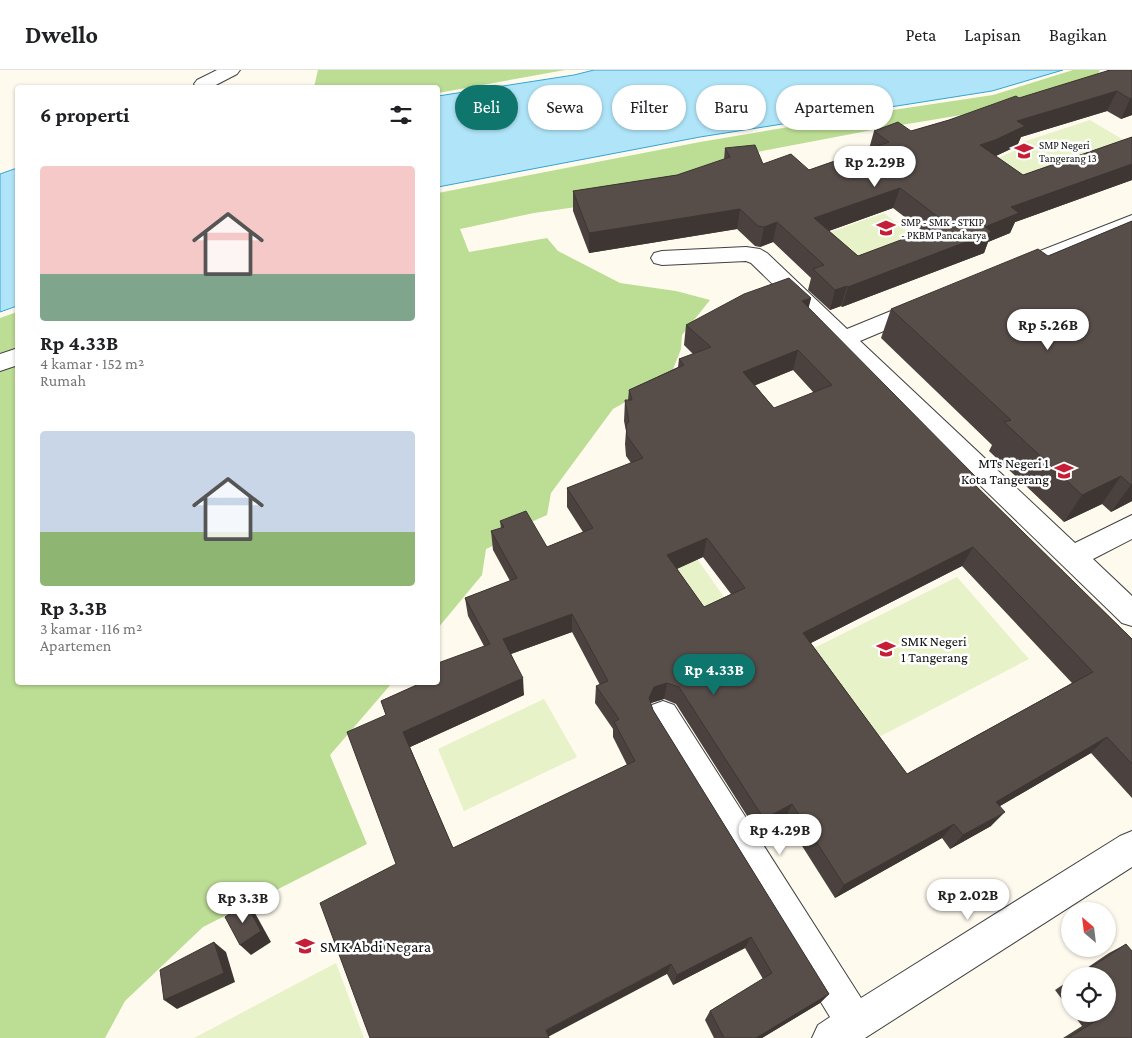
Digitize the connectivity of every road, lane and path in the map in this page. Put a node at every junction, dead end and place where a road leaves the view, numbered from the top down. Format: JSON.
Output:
{"nodes":[{"id":1,"x":230,"y":70,"type":"edge"},
{"id":2,"x":203,"y":84,"type":"dead end"},
{"id":3,"x":1132,"y":221,"type":"edge"},
{"id":4,"x":662,"y":258,"type":"dead end"},
{"id":5,"x":997,"y":276,"type":"edge"},
{"id":6,"x":943,"y":298,"type":"edge"},
{"id":7,"x":844,"y":339,"type":"junction"},
{"id":8,"x":15,"y":357,"type":"edge"},
{"id":9,"x":0,"y":363,"type":"edge"},
{"id":10,"x":1132,"y":526,"type":"edge"},
{"id":11,"x":1072,"y":556,"type":"junction"},
{"id":12,"x":1132,"y":614,"type":"edge"},
{"id":13,"x":663,"y":715,"type":"dead end"},
{"id":14,"x":1132,"y":848,"type":"edge"},
{"id":15,"x":843,"y":1030,"type":"edge"}],
"edges":[{"from":1,"to":2,"type":"street"},
{"from":3,"to":5,"type":"street"},
{"from":4,"to":7,"type":"street"},
{"from":6,"to":7,"type":"street"},
{"from":7,"to":11,"type":"street"},
{"from":8,"to":9,"type":"street"},
{"from":10,"to":11,"type":"street"},
{"from":11,"to":12,"type":"street"},
{"from":13,"to":15,"type":"street"},
{"from":14,"to":15,"type":"street"}]}
